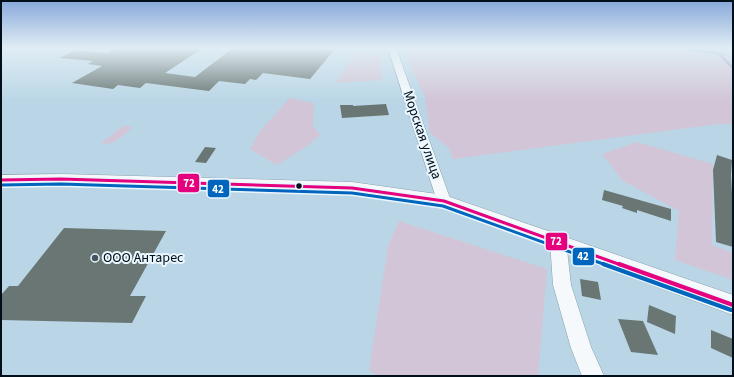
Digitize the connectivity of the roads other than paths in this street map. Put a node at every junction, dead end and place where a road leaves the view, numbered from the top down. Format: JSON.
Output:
{"nodes":[{"id":1,"x":398,"y":66,"type":"edge"},
{"id":2,"x":1,"y":180,"type":"edge"},
{"id":3,"x":444,"y":201,"type":"junction"},
{"id":4,"x":558,"y":241,"type":"junction"},
{"id":5,"x":733,"y":305,"type":"edge"},
{"id":6,"x":593,"y":376,"type":"edge"}],
"edges":[{"from":1,"to":3,"type":"street","name":"Морская улица"},
{"from":2,"to":3,"type":"main road"},
{"from":3,"to":4,"type":"main road"},
{"from":4,"to":5,"type":"main road"},
{"from":4,"to":6,"type":"street"}]}
